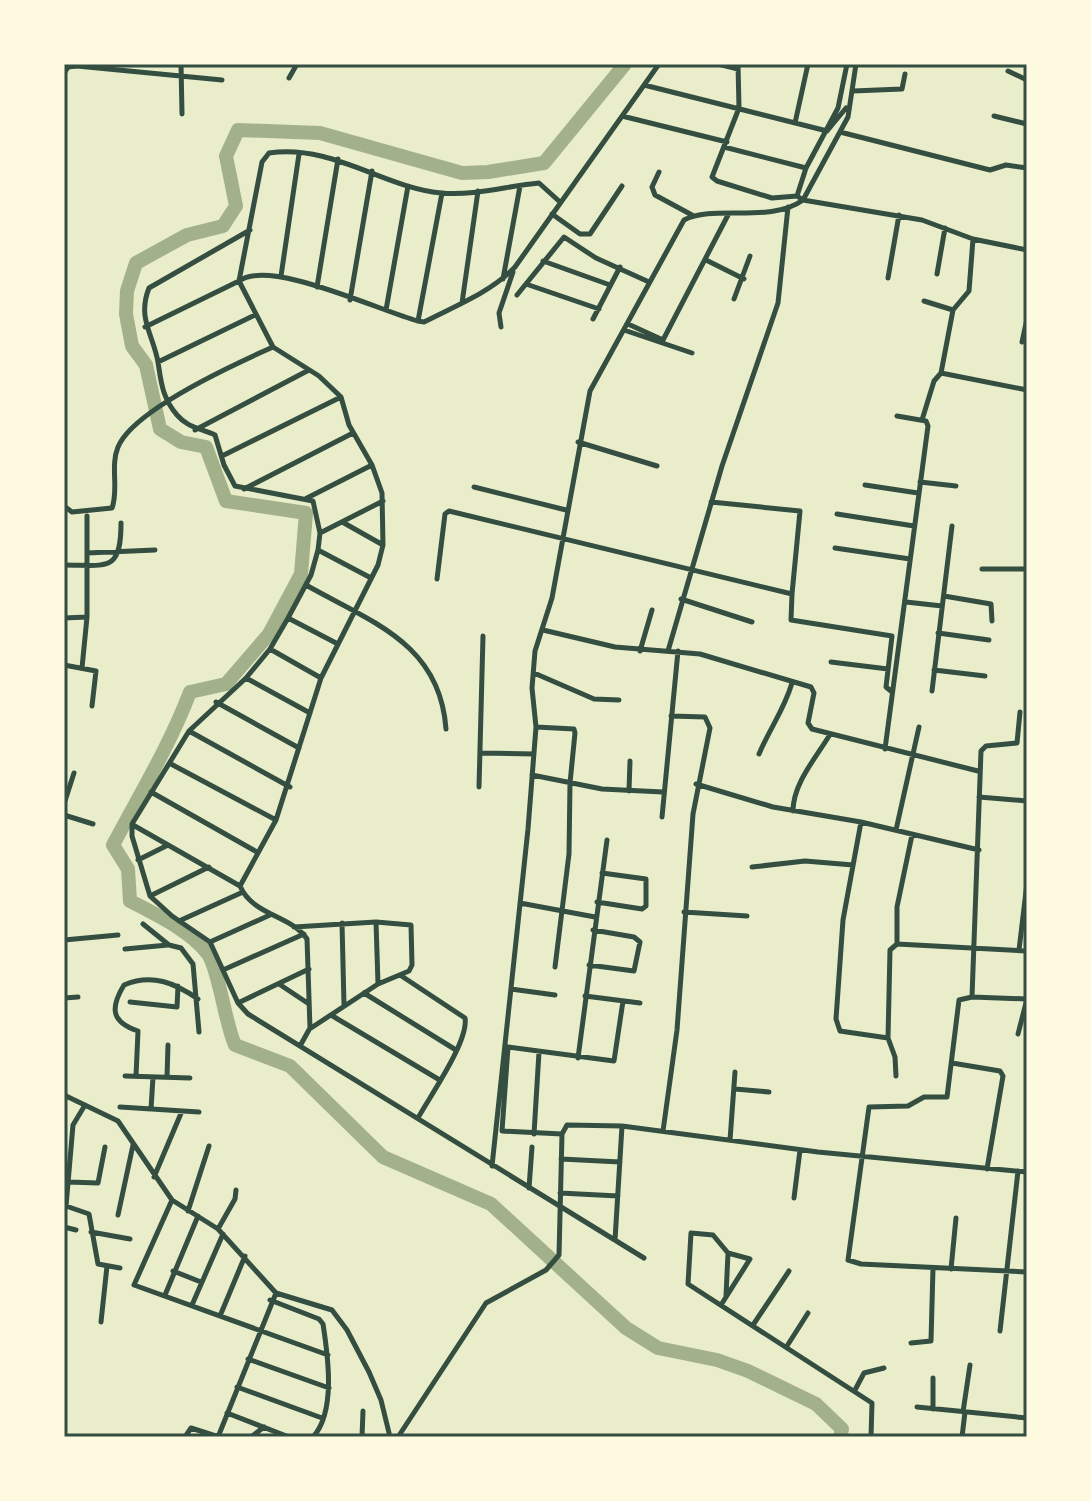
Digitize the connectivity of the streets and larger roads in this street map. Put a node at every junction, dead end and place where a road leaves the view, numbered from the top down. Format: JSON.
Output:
{"nodes":[{"id":1,"x":181,"y":64,"type":"edge"},
{"id":2,"x":297,"y":64,"type":"edge"},
{"id":3,"x":319,"y":64,"type":"edge"},
{"id":4,"x":348,"y":64,"type":"edge"},
{"id":5,"x":659,"y":64,"type":"edge"},
{"id":6,"x":718,"y":64,"type":"edge"},
{"id":7,"x":808,"y":64,"type":"edge"},
{"id":8,"x":847,"y":64,"type":"edge"},
{"id":9,"x":856,"y":64,"type":"edge"},
{"id":10,"x":77,"y":65,"type":"edge"},
{"id":11,"x":738,"y":66,"type":"edge"},
{"id":12,"x":1008,"y":71,"type":"dead end"},
{"id":13,"x":64,"y":73,"type":"edge"},
{"id":14,"x":905,"y":74,"type":"dead end"},
{"id":15,"x":180,"y":76,"type":"junction"},
{"id":16,"x":289,"y":78,"type":"dead end"},
{"id":17,"x":222,"y":80,"type":"dead end"},
{"id":18,"x":1027,"y":80,"type":"edge"},
{"id":19,"x":644,"y":85,"type":"junction"},
{"id":20,"x":853,"y":91,"type":"junction"},
{"id":21,"x":739,"y":108,"type":"junction"},
{"id":22,"x":182,"y":114,"type":"dead end"},
{"id":23,"x":622,"y":116,"type":"junction"},
{"id":24,"x":994,"y":116,"type":"dead end"},
{"id":25,"x":795,"y":123,"type":"junction"},
{"id":26,"x":1027,"y":124,"type":"edge"},
{"id":27,"x":827,"y":131,"type":"junction"},
{"id":28,"x":840,"y":132,"type":"junction"},
{"id":29,"x":725,"y":145,"type":"junction"},
{"id":30,"x":299,"y":154,"type":"junction"},
{"id":31,"x":338,"y":159,"type":"junction"},
{"id":32,"x":806,"y":168,"type":"junction"},
{"id":33,"x":1027,"y":168,"type":"edge"},
{"id":34,"x":372,"y":171,"type":"junction"},
{"id":35,"x":659,"y":172,"type":"dead end"},
{"id":36,"x":408,"y":186,"type":"junction"},
{"id":37,"x":520,"y":186,"type":"junction"},
{"id":38,"x":622,"y":186,"type":"dead end"},
{"id":39,"x":478,"y":191,"type":"junction"},
{"id":40,"x":442,"y":193,"type":"junction"},
{"id":41,"x":797,"y":196,"type":"junction"},
{"id":42,"x":803,"y":200,"type":"junction"},
{"id":43,"x":560,"y":202,"type":"junction"},
{"id":44,"x":788,"y":207,"type":"junction"},
{"id":45,"x":551,"y":214,"type":"junction"},
{"id":46,"x":693,"y":215,"type":"junction"},
{"id":47,"x":728,"y":215,"type":"junction"},
{"id":48,"x":899,"y":215,"type":"junction"},
{"id":49,"x":945,"y":228,"type":"junction"},
{"id":50,"x":250,"y":230,"type":"junction"},
{"id":51,"x":973,"y":239,"type":"junction"},
{"id":52,"x":1027,"y":250,"type":"edge"},
{"id":53,"x":750,"y":256,"type":"dead end"},
{"id":54,"x":706,"y":260,"type":"junction"},
{"id":55,"x":543,"y":261,"type":"junction"},
{"id":56,"x":515,"y":267,"type":"junction"},
{"id":57,"x":620,"y":267,"type":"junction"},
{"id":58,"x":937,"y":274,"type":"dead end"},
{"id":59,"x":281,"y":276,"type":"junction"},
{"id":60,"x":888,"y":278,"type":"dead end"},
{"id":61,"x":503,"y":279,"type":"junction"},
{"id":62,"x":744,"y":279,"type":"junction"},
{"id":63,"x":239,"y":281,"type":"junction"},
{"id":64,"x":649,"y":282,"type":"junction"},
{"id":65,"x":526,"y":284,"type":"junction"},
{"id":66,"x":610,"y":285,"type":"junction"},
{"id":67,"x":317,"y":287,"type":"junction"},
{"id":68,"x":517,"y":295,"type":"dead end"},
{"id":69,"x":734,"y":299,"type":"dead end"},
{"id":70,"x":350,"y":300,"type":"junction"},
{"id":71,"x":924,"y":301,"type":"dead end"},
{"id":72,"x":462,"y":303,"type":"junction"},
{"id":73,"x":599,"y":309,"type":"junction"},
{"id":74,"x":386,"y":310,"type":"junction"},
{"id":75,"x":953,"y":310,"type":"junction"},
{"id":76,"x":255,"y":315,"type":"junction"},
{"id":77,"x":593,"y":319,"type":"dead end"},
{"id":78,"x":1027,"y":319,"type":"edge"},
{"id":79,"x":418,"y":321,"type":"junction"},
{"id":80,"x":145,"y":327,"type":"junction"},
{"id":81,"x":501,"y":327,"type":"dead end"},
{"id":82,"x":626,"y":327,"type":"junction"},
{"id":83,"x":1022,"y":342,"type":"dead end"},
{"id":84,"x":273,"y":347,"type":"junction"},
{"id":85,"x":692,"y":353,"type":"dead end"},
{"id":86,"x":158,"y":362,"type":"junction"},
{"id":87,"x":310,"y":369,"type":"junction"},
{"id":88,"x":941,"y":373,"type":"junction"},
{"id":89,"x":1027,"y":390,"type":"edge"},
{"id":90,"x":341,"y":397,"type":"junction"},
{"id":91,"x":168,"y":401,"type":"junction"},
{"id":92,"x":897,"y":416,"type":"dead end"},
{"id":93,"x":922,"y":420,"type":"junction"},
{"id":94,"x":195,"y":430,"type":"junction"},
{"id":95,"x":353,"y":433,"type":"junction"},
{"id":96,"x":578,"y":442,"type":"junction"},
{"id":97,"x":222,"y":456,"type":"junction"},
{"id":98,"x":372,"y":465,"type":"junction"},
{"id":99,"x":657,"y":466,"type":"dead end"},
{"id":100,"x":920,"y":482,"type":"junction"},
{"id":101,"x":865,"y":485,"type":"dead end"},
{"id":102,"x":956,"y":486,"type":"dead end"},
{"id":103,"x":474,"y":487,"type":"dead end"},
{"id":104,"x":241,"y":490,"type":"junction"},
{"id":105,"x":918,"y":493,"type":"junction"},
{"id":106,"x":307,"y":498,"type":"junction"},
{"id":107,"x":383,"y":501,"type":"junction"},
{"id":108,"x":711,"y":502,"type":"junction"},
{"id":109,"x":64,"y":506,"type":"edge"},
{"id":110,"x":567,"y":510,"type":"junction"},
{"id":111,"x":837,"y":514,"type":"dead end"},
{"id":112,"x":87,"y":516,"type":"dead end"},
{"id":113,"x":121,"y":523,"type":"dead end"},
{"id":114,"x":344,"y":523,"type":"junction"},
{"id":115,"x":914,"y":526,"type":"junction"},
{"id":116,"x":952,"y":526,"type":"dead end"},
{"id":117,"x":320,"y":533,"type":"junction"},
{"id":118,"x":561,"y":541,"type":"junction"},
{"id":119,"x":383,"y":545,"type":"junction"},
{"id":120,"x":835,"y":548,"type":"dead end"},
{"id":121,"x":155,"y":550,"type":"dead end"},
{"id":122,"x":318,"y":550,"type":"junction"},
{"id":123,"x":121,"y":551,"type":"junction"},
{"id":124,"x":87,"y":553,"type":"junction"},
{"id":125,"x":910,"y":559,"type":"junction"},
{"id":126,"x":64,"y":565,"type":"edge"},
{"id":127,"x":87,"y":565,"type":"junction"},
{"id":128,"x":982,"y":569,"type":"dead end"},
{"id":129,"x":1027,"y":569,"type":"edge"},
{"id":130,"x":690,"y":571,"type":"junction"},
{"id":131,"x":371,"y":578,"type":"junction"},
{"id":132,"x":437,"y":579,"type":"dead end"},
{"id":133,"x":306,"y":585,"type":"junction"},
{"id":134,"x":792,"y":594,"type":"junction"},
{"id":135,"x":944,"y":596,"type":"junction"},
{"id":136,"x":681,"y":599,"type":"junction"},
{"id":137,"x":906,"y":602,"type":"junction"},
{"id":138,"x":942,"y":606,"type":"junction"},
{"id":139,"x":355,"y":610,"type":"junction"},
{"id":140,"x":652,"y":610,"type":"dead end"},
{"id":141,"x":87,"y":617,"type":"junction"},
{"id":142,"x":64,"y":618,"type":"edge"},
{"id":143,"x":288,"y":618,"type":"junction"},
{"id":144,"x":992,"y":621,"type":"dead end"},
{"id":145,"x":752,"y":622,"type":"dead end"},
{"id":146,"x":543,"y":630,"type":"junction"},
{"id":147,"x":938,"y":633,"type":"junction"},
{"id":148,"x":483,"y":636,"type":"dead end"},
{"id":149,"x":989,"y":640,"type":"dead end"},
{"id":150,"x":336,"y":643,"type":"junction"},
{"id":151,"x":270,"y":649,"type":"junction"},
{"id":152,"x":640,"y":651,"type":"junction"},
{"id":153,"x":668,"y":651,"type":"junction"},
{"id":154,"x":678,"y":651,"type":"junction"},
{"id":155,"x":831,"y":662,"type":"dead end"},
{"id":156,"x":64,"y":665,"type":"edge"},
{"id":157,"x":82,"y":668,"type":"junction"},
{"id":158,"x":888,"y":669,"type":"junction"},
{"id":159,"x":934,"y":670,"type":"junction"},
{"id":160,"x":534,"y":673,"type":"junction"},
{"id":161,"x":985,"y":676,"type":"dead end"},
{"id":162,"x":246,"y":678,"type":"junction"},
{"id":163,"x":321,"y":678,"type":"junction"},
{"id":164,"x":792,"y":683,"type":"junction"},
{"id":165,"x":932,"y":691,"type":"dead end"},
{"id":166,"x":892,"y":692,"type":"junction"},
{"id":167,"x":619,"y":700,"type":"dead end"},
{"id":168,"x":216,"y":702,"type":"junction"},
{"id":169,"x":92,"y":706,"type":"dead end"},
{"id":170,"x":1020,"y":712,"type":"dead end"},
{"id":171,"x":310,"y":713,"type":"junction"},
{"id":172,"x":671,"y":716,"type":"junction"},
{"id":173,"x":536,"y":727,"type":"junction"},
{"id":174,"x":919,"y":727,"type":"dead end"},
{"id":175,"x":446,"y":729,"type":"dead end"},
{"id":176,"x":189,"y":731,"type":"junction"},
{"id":177,"x":829,"y":736,"type":"junction"},
{"id":178,"x":299,"y":748,"type":"junction"},
{"id":179,"x":885,"y":749,"type":"junction"},
{"id":180,"x":482,"y":753,"type":"junction"},
{"id":181,"x":534,"y":754,"type":"junction"},
{"id":182,"x":759,"y":754,"type":"dead end"},
{"id":183,"x":910,"y":756,"type":"junction"},
{"id":184,"x":630,"y":761,"type":"dead end"},
{"id":185,"x":171,"y":764,"type":"junction"},
{"id":186,"x":978,"y":771,"type":"junction"},
{"id":187,"x":74,"y":773,"type":"dead end"},
{"id":188,"x":532,"y":775,"type":"junction"},
{"id":189,"x":570,"y":783,"type":"junction"},
{"id":190,"x":696,"y":784,"type":"junction"},
{"id":191,"x":290,"y":787,"type":"junction"},
{"id":192,"x":479,"y":787,"type":"dead end"},
{"id":193,"x":629,"y":791,"type":"junction"},
{"id":194,"x":151,"y":792,"type":"junction"},
{"id":195,"x":663,"y":792,"type":"junction"},
{"id":196,"x":979,"y":797,"type":"junction"},
{"id":197,"x":1027,"y":801,"type":"edge"},
{"id":198,"x":64,"y":804,"type":"edge"},
{"id":199,"x":793,"y":811,"type":"junction"},
{"id":200,"x":64,"y":815,"type":"edge"},
{"id":201,"x":662,"y":817,"type":"dead end"},
{"id":202,"x":276,"y":820,"type":"junction"},
{"id":203,"x":861,"y":822,"type":"junction"},
{"id":204,"x":93,"y":824,"type":"dead end"},
{"id":205,"x":132,"y":824,"type":"junction"},
{"id":206,"x":896,"y":830,"type":"junction"},
{"id":207,"x":912,"y":835,"type":"junction"},
{"id":208,"x":607,"y":840,"type":"dead end"},
{"id":209,"x":168,"y":845,"type":"junction"},
{"id":210,"x":979,"y":850,"type":"junction"},
{"id":211,"x":257,"y":852,"type":"junction"},
{"id":212,"x":138,"y":860,"type":"junction"},
{"id":213,"x":853,"y":865,"type":"junction"},
{"id":214,"x":209,"y":867,"type":"junction"},
{"id":215,"x":752,"y":867,"type":"dead end"},
{"id":216,"x":602,"y":873,"type":"junction"},
{"id":217,"x":1027,"y":883,"type":"edge"},
{"id":218,"x":241,"y":889,"type":"junction"},
{"id":219,"x":150,"y":896,"type":"junction"},
{"id":220,"x":597,"y":902,"type":"junction"},
{"id":221,"x":520,"y":903,"type":"junction"},
{"id":222,"x":561,"y":911,"type":"junction"},
{"id":223,"x":684,"y":912,"type":"junction"},
{"id":224,"x":270,"y":915,"type":"junction"},
{"id":225,"x":747,"y":916,"type":"dead end"},
{"id":226,"x":595,"y":917,"type":"junction"},
{"id":227,"x":179,"y":921,"type":"junction"},
{"id":228,"x":376,"y":922,"type":"junction"},
{"id":229,"x":342,"y":923,"type":"junction"},
{"id":230,"x":143,"y":924,"type":"dead end"},
{"id":231,"x":294,"y":927,"type":"junction"},
{"id":232,"x":593,"y":930,"type":"junction"},
{"id":233,"x":304,"y":934,"type":"junction"},
{"id":234,"x":118,"y":935,"type":"dead end"},
{"id":235,"x":64,"y":940,"type":"edge"},
{"id":236,"x":210,"y":942,"type":"junction"},
{"id":237,"x":897,"y":944,"type":"junction"},
{"id":238,"x":169,"y":945,"type":"junction"},
{"id":239,"x":973,"y":948,"type":"junction"},
{"id":240,"x":125,"y":949,"type":"dead end"},
{"id":241,"x":1019,"y":950,"type":"junction"},
{"id":242,"x":1027,"y":951,"type":"edge"},
{"id":243,"x":589,"y":965,"type":"junction"},
{"id":244,"x":555,"y":967,"type":"dead end"},
{"id":245,"x":309,"y":969,"type":"junction"},
{"id":246,"x":223,"y":970,"type":"junction"},
{"id":247,"x":399,"y":975,"type":"junction"},
{"id":248,"x":278,"y":983,"type":"junction"},
{"id":249,"x":378,"y":984,"type":"junction"},
{"id":250,"x":178,"y":986,"type":"junction"},
{"id":251,"x":511,"y":989,"type":"junction"},
{"id":252,"x":364,"y":993,"type":"junction"},
{"id":253,"x":555,"y":995,"type":"dead end"},
{"id":254,"x":585,"y":996,"type":"junction"},
{"id":255,"x":78,"y":997,"type":"dead end"},
{"id":256,"x":972,"y":997,"type":"junction"},
{"id":257,"x":64,"y":998,"type":"edge"},
{"id":258,"x":198,"y":999,"type":"junction"},
{"id":259,"x":623,"y":1001,"type":"junction"},
{"id":260,"x":130,"y":1002,"type":"dead end"},
{"id":261,"x":238,"y":1003,"type":"junction"},
{"id":262,"x":640,"y":1003,"type":"dead end"},
{"id":263,"x":309,"y":1004,"type":"junction"},
{"id":264,"x":344,"y":1004,"type":"junction"},
{"id":265,"x":331,"y":1015,"type":"junction"},
{"id":266,"x":310,"y":1028,"type":"junction"},
{"id":267,"x":199,"y":1032,"type":"dead end"},
{"id":268,"x":1018,"y":1034,"type":"dead end"},
{"id":269,"x":888,"y":1038,"type":"junction"},
{"id":270,"x":168,"y":1045,"type":"dead end"},
{"id":271,"x":300,"y":1046,"type":"junction"},
{"id":272,"x":456,"y":1050,"type":"junction"},
{"id":273,"x":539,"y":1052,"type":"junction"},
{"id":274,"x":578,"y":1058,"type":"junction"},
{"id":275,"x":952,"y":1063,"type":"junction"},
{"id":276,"x":735,"y":1072,"type":"dead end"},
{"id":277,"x":125,"y":1076,"type":"dead end"},
{"id":278,"x":136,"y":1076,"type":"junction"},
{"id":279,"x":896,"y":1076,"type":"dead end"},
{"id":280,"x":153,"y":1077,"type":"junction"},
{"id":281,"x":167,"y":1077,"type":"junction"},
{"id":282,"x":190,"y":1078,"type":"dead end"},
{"id":283,"x":438,"y":1079,"type":"junction"},
{"id":284,"x":735,"y":1089,"type":"junction"},
{"id":285,"x":769,"y":1092,"type":"dead end"},
{"id":286,"x":64,"y":1095,"type":"edge"},
{"id":287,"x":85,"y":1105,"type":"junction"},
{"id":288,"x":120,"y":1107,"type":"dead end"},
{"id":289,"x":151,"y":1109,"type":"junction"},
{"id":290,"x":182,"y":1111,"type":"junction"},
{"id":291,"x":199,"y":1112,"type":"dead end"},
{"id":292,"x":418,"y":1119,"type":"junction"},
{"id":293,"x":622,"y":1126,"type":"junction"},
{"id":294,"x":663,"y":1131,"type":"junction"},
{"id":295,"x":534,"y":1134,"type":"junction"},
{"id":296,"x":562,"y":1134,"type":"junction"},
{"id":297,"x":730,"y":1140,"type":"junction"},
{"id":298,"x":133,"y":1144,"type":"junction"},
{"id":299,"x":209,"y":1146,"type":"dead end"},
{"id":300,"x":105,"y":1147,"type":"dead end"},
{"id":301,"x":532,"y":1147,"type":"dead end"},
{"id":302,"x":800,"y":1150,"type":"junction"},
{"id":303,"x":864,"y":1156,"type":"junction"},
{"id":304,"x":561,"y":1159,"type":"junction"},
{"id":305,"x":620,"y":1162,"type":"junction"},
{"id":306,"x":492,"y":1166,"type":"junction"},
{"id":307,"x":987,"y":1169,"type":"junction"},
{"id":308,"x":1018,"y":1171,"type":"junction"},
{"id":309,"x":1027,"y":1172,"type":"edge"},
{"id":310,"x":154,"y":1178,"type":"junction"},
{"id":311,"x":68,"y":1182,"type":"junction"},
{"id":312,"x":529,"y":1188,"type":"junction"},
{"id":313,"x":236,"y":1190,"type":"dead end"},
{"id":314,"x":560,"y":1193,"type":"junction"},
{"id":315,"x":618,"y":1196,"type":"junction"},
{"id":316,"x":794,"y":1198,"type":"dead end"},
{"id":317,"x":172,"y":1200,"type":"junction"},
{"id":318,"x":560,"y":1207,"type":"junction"},
{"id":319,"x":188,"y":1211,"type":"junction"},
{"id":320,"x":118,"y":1215,"type":"dead end"},
{"id":321,"x":198,"y":1216,"type":"junction"},
{"id":322,"x":956,"y":1218,"type":"dead end"},
{"id":323,"x":64,"y":1227,"type":"edge"},
{"id":324,"x":76,"y":1230,"type":"dead end"},
{"id":325,"x":220,"y":1231,"type":"junction"},
{"id":326,"x":91,"y":1232,"type":"junction"},
{"id":327,"x":130,"y":1239,"type":"dead end"},
{"id":328,"x":615,"y":1240,"type":"junction"},
{"id":329,"x":728,"y":1253,"type":"junction"},
{"id":330,"x":245,"y":1256,"type":"junction"},
{"id":331,"x":644,"y":1258,"type":"dead end"},
{"id":332,"x":107,"y":1266,"type":"junction"},
{"id":333,"x":120,"y":1268,"type":"dead end"},
{"id":334,"x":933,"y":1268,"type":"junction"},
{"id":335,"x":951,"y":1269,"type":"junction"},
{"id":336,"x":173,"y":1271,"type":"junction"},
{"id":337,"x":789,"y":1271,"type":"dead end"},
{"id":338,"x":1007,"y":1271,"type":"junction"},
{"id":339,"x":1027,"y":1272,"type":"edge"},
{"id":340,"x":201,"y":1282,"type":"junction"},
{"id":341,"x":276,"y":1293,"type":"junction"},
{"id":342,"x":165,"y":1295,"type":"junction"},
{"id":343,"x":726,"y":1297,"type":"junction"},
{"id":344,"x":270,"y":1300,"type":"junction"},
{"id":345,"x":192,"y":1305,"type":"junction"},
{"id":346,"x":721,"y":1305,"type":"junction"},
{"id":347,"x":808,"y":1313,"type":"dead end"},
{"id":348,"x":220,"y":1316,"type":"junction"},
{"id":349,"x":101,"y":1322,"type":"dead end"},
{"id":350,"x":753,"y":1325,"type":"junction"},
{"id":351,"x":258,"y":1330,"type":"junction"},
{"id":352,"x":1000,"y":1331,"type":"dead end"},
{"id":353,"x":911,"y":1343,"type":"dead end"},
{"id":354,"x":787,"y":1346,"type":"junction"},
{"id":355,"x":328,"y":1355,"type":"junction"},
{"id":356,"x":248,"y":1359,"type":"junction"},
{"id":357,"x":970,"y":1365,"type":"dead end"},
{"id":358,"x":884,"y":1368,"type":"dead end"},
{"id":359,"x":933,"y":1378,"type":"dead end"},
{"id":360,"x":237,"y":1387,"type":"junction"},
{"id":361,"x":329,"y":1388,"type":"junction"},
{"id":362,"x":855,"y":1390,"type":"junction"},
{"id":363,"x":917,"y":1407,"type":"dead end"},
{"id":364,"x":933,"y":1409,"type":"junction"},
{"id":365,"x":363,"y":1411,"type":"dead end"},
{"id":366,"x":964,"y":1412,"type":"junction"},
{"id":367,"x":227,"y":1413,"type":"junction"},
{"id":368,"x":322,"y":1418,"type":"junction"},
{"id":369,"x":1027,"y":1418,"type":"edge"},
{"id":370,"x":264,"y":1427,"type":"junction"},
{"id":371,"x":185,"y":1437,"type":"edge"},
{"id":372,"x":219,"y":1437,"type":"edge"},
{"id":373,"x":251,"y":1437,"type":"edge"},
{"id":374,"x":289,"y":1437,"type":"edge"},
{"id":375,"x":313,"y":1437,"type":"edge"},
{"id":376,"x":362,"y":1437,"type":"edge"},
{"id":377,"x":390,"y":1437,"type":"edge"},
{"id":378,"x":398,"y":1437,"type":"edge"},
{"id":379,"x":871,"y":1437,"type":"edge"},
{"id":380,"x":962,"y":1437,"type":"edge"}],
"edges":[{"from":1,"to":15,"type":"street"},
{"from":2,"to":16,"type":"street"},
{"from":3,"to":4,"type":"street"},
{"from":5,"to":19,"type":"street"},
{"from":6,"to":11,"type":"street"},
{"from":7,"to":25,"type":"street"},
{"from":8,"to":27,"type":"street"},
{"from":9,"to":20,"type":"street"},
{"from":10,"to":13,"type":"street"},
{"from":10,"to":15,"type":"street"},
{"from":11,"to":21,"type":"street"},
{"from":12,"to":18,"type":"street"},
{"from":14,"to":20,"type":"street"},
{"from":15,"to":17,"type":"street"},
{"from":15,"to":22,"type":"street"},
{"from":19,"to":21,"type":"street"},
{"from":19,"to":23,"type":"street"},
{"from":20,"to":27,"type":"street"},
{"from":20,"to":28,"type":"street"},
{"from":21,"to":25,"type":"street"},
{"from":21,"to":29,"type":"street"},
{"from":23,"to":29,"type":"street"},
{"from":23,"to":43,"type":"street"},
{"from":24,"to":26,"type":"street"},
{"from":25,"to":27,"type":"street"},
{"from":27,"to":32,"type":"street"},
{"from":28,"to":33,"type":"street"},
{"from":28,"to":42,"type":"street"},
{"from":29,"to":32,"type":"street"},
{"from":29,"to":41,"type":"street"},
{"from":30,"to":31,"type":"street"},
{"from":30,"to":50,"type":"street"},
{"from":30,"to":59,"type":"street"},
{"from":31,"to":34,"type":"street"},
{"from":31,"to":67,"type":"street"},
{"from":32,"to":41,"type":"street"},
{"from":34,"to":36,"type":"street"},
{"from":34,"to":70,"type":"street"},
{"from":35,"to":46,"type":"street"},
{"from":36,"to":40,"type":"street"},
{"from":36,"to":74,"type":"street"},
{"from":37,"to":39,"type":"street"},
{"from":37,"to":43,"type":"street"},
{"from":37,"to":61,"type":"street"},
{"from":38,"to":45,"type":"street"},
{"from":39,"to":40,"type":"street"},
{"from":39,"to":72,"type":"street"},
{"from":40,"to":79,"type":"street"},
{"from":41,"to":42,"type":"street"},
{"from":42,"to":44,"type":"street"},
{"from":42,"to":48,"type":"street"},
{"from":43,"to":45,"type":"street"},
{"from":44,"to":47,"type":"street"},
{"from":44,"to":108,"type":"street"},
{"from":45,"to":56,"type":"street"},
{"from":46,"to":47,"type":"street"},
{"from":46,"to":64,"type":"street"},
{"from":47,"to":54,"type":"street"},
{"from":48,"to":49,"type":"street"},
{"from":48,"to":60,"type":"street"},
{"from":49,"to":51,"type":"street"},
{"from":49,"to":58,"type":"street"},
{"from":50,"to":63,"type":"street"},
{"from":50,"to":80,"type":"street"},
{"from":51,"to":52,"type":"street"},
{"from":51,"to":75,"type":"street"},
{"from":53,"to":62,"type":"street"},
{"from":54,"to":62,"type":"street"},
{"from":54,"to":82,"type":"street"},
{"from":55,"to":57,"type":"street"},
{"from":55,"to":65,"type":"street"},
{"from":55,"to":66,"type":"street"},
{"from":56,"to":61,"type":"street"},
{"from":56,"to":81,"type":"street"},
{"from":57,"to":64,"type":"street"},
{"from":57,"to":66,"type":"street"},
{"from":59,"to":63,"type":"street"},
{"from":59,"to":67,"type":"street"},
{"from":61,"to":72,"type":"street"},
{"from":62,"to":69,"type":"street"},
{"from":63,"to":76,"type":"street"},
{"from":63,"to":80,"type":"street"},
{"from":64,"to":82,"type":"street"},
{"from":65,"to":68,"type":"street"},
{"from":65,"to":73,"type":"street"},
{"from":66,"to":73,"type":"street"},
{"from":67,"to":70,"type":"street"},
{"from":70,"to":74,"type":"street"},
{"from":71,"to":75,"type":"street"},
{"from":72,"to":79,"type":"street"},
{"from":73,"to":77,"type":"street"},
{"from":74,"to":79,"type":"street"},
{"from":75,"to":88,"type":"street"},
{"from":76,"to":84,"type":"street"},
{"from":76,"to":86,"type":"street"},
{"from":78,"to":83,"type":"street"},
{"from":80,"to":86,"type":"street"},
{"from":82,"to":85,"type":"street"},
{"from":82,"to":96,"type":"street"},
{"from":84,"to":87,"type":"street"},
{"from":84,"to":91,"type":"street"},
{"from":86,"to":91,"type":"street"},
{"from":87,"to":90,"type":"street"},
{"from":87,"to":94,"type":"street"},
{"from":88,"to":89,"type":"street"},
{"from":88,"to":93,"type":"street"},
{"from":90,"to":95,"type":"street"},
{"from":90,"to":97,"type":"street"},
{"from":91,"to":94,"type":"street"},
{"from":91,"to":109,"type":"street"},
{"from":92,"to":93,"type":"street"},
{"from":93,"to":100,"type":"street"},
{"from":94,"to":97,"type":"street"},
{"from":95,"to":98,"type":"street"},
{"from":95,"to":104,"type":"street"},
{"from":96,"to":99,"type":"street"},
{"from":96,"to":110,"type":"street"},
{"from":97,"to":104,"type":"street"},
{"from":98,"to":106,"type":"street"},
{"from":98,"to":107,"type":"street"},
{"from":100,"to":102,"type":"street"},
{"from":100,"to":105,"type":"street"},
{"from":101,"to":105,"type":"street"},
{"from":103,"to":110,"type":"street"},
{"from":104,"to":106,"type":"street"},
{"from":105,"to":115,"type":"street"},
{"from":106,"to":117,"type":"street"},
{"from":107,"to":114,"type":"street"},
{"from":107,"to":119,"type":"street"},
{"from":108,"to":130,"type":"street"},
{"from":108,"to":134,"type":"street"},
{"from":110,"to":118,"type":"street"},
{"from":111,"to":115,"type":"street"},
{"from":112,"to":124,"type":"street"},
{"from":113,"to":123,"type":"street"},
{"from":114,"to":117,"type":"street"},
{"from":114,"to":119,"type":"street"},
{"from":115,"to":125,"type":"street"},
{"from":116,"to":135,"type":"street"},
{"from":117,"to":122,"type":"street"},
{"from":118,"to":130,"type":"street"},
{"from":118,"to":132,"type":"street"},
{"from":118,"to":146,"type":"street"},
{"from":119,"to":131,"type":"street"},
{"from":120,"to":125,"type":"street"},
{"from":121,"to":123,"type":"street"},
{"from":122,"to":131,"type":"street"},
{"from":122,"to":133,"type":"street"},
{"from":123,"to":124,"type":"street"},
{"from":123,"to":127,"type":"street"},
{"from":124,"to":127,"type":"street"},
{"from":125,"to":137,"type":"street"},
{"from":126,"to":127,"type":"street"},
{"from":127,"to":141,"type":"street"},
{"from":128,"to":129,"type":"street"},
{"from":130,"to":134,"type":"street"},
{"from":130,"to":136,"type":"street"},
{"from":131,"to":139,"type":"street"},
{"from":133,"to":139,"type":"street"},
{"from":133,"to":143,"type":"street"},
{"from":134,"to":158,"type":"street"},
{"from":135,"to":138,"type":"street"},
{"from":135,"to":144,"type":"street"},
{"from":136,"to":145,"type":"street"},
{"from":136,"to":153,"type":"street"},
{"from":137,"to":138,"type":"street"},
{"from":137,"to":166,"type":"street"},
{"from":138,"to":147,"type":"street"},
{"from":139,"to":150,"type":"street"},
{"from":139,"to":175,"type":"street"},
{"from":140,"to":152,"type":"street"},
{"from":141,"to":142,"type":"street"},
{"from":141,"to":157,"type":"street"},
{"from":143,"to":150,"type":"street"},
{"from":143,"to":151,"type":"street"},
{"from":146,"to":152,"type":"street"},
{"from":146,"to":160,"type":"street"},
{"from":147,"to":149,"type":"street"},
{"from":147,"to":159,"type":"street"},
{"from":148,"to":180,"type":"street"},
{"from":150,"to":163,"type":"street"},
{"from":151,"to":162,"type":"street"},
{"from":151,"to":163,"type":"street"},
{"from":152,"to":153,"type":"street"},
{"from":153,"to":154,"type":"street"},
{"from":154,"to":164,"type":"street"},
{"from":154,"to":172,"type":"street"},
{"from":155,"to":158,"type":"street"},
{"from":156,"to":157,"type":"street"},
{"from":157,"to":169,"type":"street"},
{"from":158,"to":166,"type":"street"},
{"from":159,"to":161,"type":"street"},
{"from":159,"to":165,"type":"street"},
{"from":160,"to":167,"type":"street"},
{"from":160,"to":173,"type":"street"},
{"from":162,"to":168,"type":"street"},
{"from":162,"to":171,"type":"street"},
{"from":163,"to":171,"type":"street"},
{"from":164,"to":177,"type":"street"},
{"from":164,"to":182,"type":"street"},
{"from":166,"to":179,"type":"street"},
{"from":168,"to":176,"type":"street"},
{"from":168,"to":178,"type":"street"},
{"from":170,"to":186,"type":"street"},
{"from":171,"to":178,"type":"street"},
{"from":172,"to":190,"type":"street"},
{"from":172,"to":195,"type":"street"},
{"from":173,"to":181,"type":"street"},
{"from":173,"to":189,"type":"street"},
{"from":174,"to":183,"type":"street"},
{"from":176,"to":185,"type":"street"},
{"from":176,"to":191,"type":"street"},
{"from":177,"to":179,"type":"street"},
{"from":177,"to":199,"type":"street"},
{"from":178,"to":191,"type":"street"},
{"from":179,"to":183,"type":"street"},
{"from":180,"to":181,"type":"street"},
{"from":180,"to":192,"type":"street"},
{"from":181,"to":188,"type":"street"},
{"from":183,"to":186,"type":"street"},
{"from":183,"to":206,"type":"street"},
{"from":184,"to":193,"type":"street"},
{"from":185,"to":194,"type":"street"},
{"from":185,"to":202,"type":"street"},
{"from":186,"to":196,"type":"street"},
{"from":187,"to":198,"type":"street"},
{"from":188,"to":189,"type":"street"},
{"from":188,"to":221,"type":"street"},
{"from":189,"to":193,"type":"street"},
{"from":189,"to":222,"type":"street"},
{"from":190,"to":199,"type":"street"},
{"from":190,"to":223,"type":"street"},
{"from":191,"to":202,"type":"street"},
{"from":193,"to":195,"type":"street"},
{"from":194,"to":205,"type":"street"},
{"from":194,"to":211,"type":"street"},
{"from":195,"to":201,"type":"street"},
{"from":196,"to":197,"type":"street"},
{"from":196,"to":210,"type":"street"},
{"from":199,"to":203,"type":"street"},
{"from":200,"to":204,"type":"street"},
{"from":202,"to":211,"type":"street"},
{"from":203,"to":206,"type":"street"},
{"from":203,"to":213,"type":"street"},
{"from":205,"to":209,"type":"street"},
{"from":205,"to":212,"type":"street"},
{"from":206,"to":207,"type":"street"},
{"from":207,"to":210,"type":"street"},
{"from":207,"to":237,"type":"street"},
{"from":208,"to":216,"type":"street"},
{"from":209,"to":212,"type":"street"},
{"from":209,"to":214,"type":"street"},
{"from":210,"to":239,"type":"street"},
{"from":211,"to":218,"type":"street"},
{"from":212,"to":219,"type":"street"},
{"from":213,"to":215,"type":"street"},
{"from":213,"to":269,"type":"street"},
{"from":214,"to":218,"type":"street"},
{"from":214,"to":219,"type":"street"},
{"from":216,"to":220,"type":"street"},
{"from":216,"to":220,"type":"street"},
{"from":217,"to":241,"type":"street"},
{"from":218,"to":224,"type":"street"},
{"from":218,"to":227,"type":"street"},
{"from":219,"to":227,"type":"street"},
{"from":220,"to":226,"type":"street"},
{"from":221,"to":222,"type":"street"},
{"from":221,"to":251,"type":"street"},
{"from":222,"to":226,"type":"street"},
{"from":222,"to":244,"type":"street"},
{"from":223,"to":225,"type":"street"},
{"from":223,"to":294,"type":"street"},
{"from":224,"to":231,"type":"street"},
{"from":224,"to":236,"type":"street"},
{"from":226,"to":232,"type":"street"},
{"from":227,"to":236,"type":"street"},
{"from":228,"to":229,"type":"street"},
{"from":228,"to":247,"type":"street"},
{"from":228,"to":249,"type":"street"},
{"from":229,"to":231,"type":"street"},
{"from":229,"to":264,"type":"street"},
{"from":230,"to":238,"type":"street"},
{"from":231,"to":233,"type":"street"},
{"from":232,"to":243,"type":"street"},
{"from":232,"to":243,"type":"street"},
{"from":233,"to":245,"type":"street"},
{"from":233,"to":246,"type":"street"},
{"from":234,"to":235,"type":"street"},
{"from":236,"to":246,"type":"street"},
{"from":237,"to":239,"type":"street"},
{"from":237,"to":269,"type":"street"},
{"from":238,"to":240,"type":"street"},
{"from":238,"to":258,"type":"street"},
{"from":239,"to":241,"type":"street"},
{"from":239,"to":256,"type":"street"},
{"from":241,"to":242,"type":"street"},
{"from":243,"to":254,"type":"street"},
{"from":245,"to":248,"type":"street"},
{"from":245,"to":263,"type":"street"},
{"from":246,"to":261,"type":"street"},
{"from":247,"to":249,"type":"street"},
{"from":247,"to":272,"type":"street"},
{"from":248,"to":261,"type":"street"},
{"from":248,"to":263,"type":"street"},
{"from":249,"to":252,"type":"street"},
{"from":250,"to":258,"type":"street"},
{"from":250,"to":260,"type":"street"},
{"from":250,"to":278,"type":"street"},
{"from":251,"to":253,"type":"street"},
{"from":251,"to":306,"type":"street"},
{"from":252,"to":264,"type":"street"},
{"from":252,"to":272,"type":"street"},
{"from":254,"to":259,"type":"street"},
{"from":254,"to":274,"type":"street"},
{"from":255,"to":257,"type":"street"},
{"from":256,"to":268,"type":"street"},
{"from":256,"to":275,"type":"street"},
{"from":258,"to":267,"type":"street"},
{"from":259,"to":262,"type":"street"},
{"from":259,"to":274,"type":"street"},
{"from":261,"to":271,"type":"street"},
{"from":263,"to":266,"type":"street"},
{"from":264,"to":265,"type":"street"},
{"from":265,"to":266,"type":"street"},
{"from":265,"to":283,"type":"street"},
{"from":266,"to":271,"type":"street"},
{"from":269,"to":279,"type":"street"},
{"from":270,"to":281,"type":"street"},
{"from":271,"to":292,"type":"street"},
{"from":272,"to":283,"type":"street"},
{"from":273,"to":274,"type":"street"},
{"from":273,"to":295,"type":"street"},
{"from":273,"to":295,"type":"street"},
{"from":275,"to":303,"type":"street"},
{"from":275,"to":307,"type":"street"},
{"from":276,"to":284,"type":"street"},
{"from":277,"to":278,"type":"street"},
{"from":278,"to":280,"type":"street"},
{"from":280,"to":281,"type":"street"},
{"from":280,"to":289,"type":"street"},
{"from":281,"to":282,"type":"street"},
{"from":283,"to":292,"type":"street"},
{"from":284,"to":285,"type":"street"},
{"from":284,"to":297,"type":"street"},
{"from":286,"to":287,"type":"street"},
{"from":287,"to":298,"type":"street"},
{"from":287,"to":311,"type":"street"},
{"from":288,"to":289,"type":"street"},
{"from":289,"to":290,"type":"street"},
{"from":290,"to":291,"type":"street"},
{"from":290,"to":310,"type":"street"},
{"from":292,"to":306,"type":"street"},
{"from":293,"to":294,"type":"street"},
{"from":293,"to":296,"type":"street"},
{"from":293,"to":305,"type":"street"},
{"from":294,"to":297,"type":"street"},
{"from":295,"to":296,"type":"street"},
{"from":296,"to":304,"type":"street"},
{"from":297,"to":302,"type":"street"},
{"from":298,"to":310,"type":"street"},
{"from":298,"to":320,"type":"street"},
{"from":299,"to":319,"type":"street"},
{"from":300,"to":311,"type":"street"},
{"from":301,"to":312,"type":"street"},
{"from":302,"to":303,"type":"street"},
{"from":302,"to":316,"type":"street"},
{"from":303,"to":307,"type":"street"},
{"from":303,"to":334,"type":"street"},
{"from":304,"to":305,"type":"street"},
{"from":304,"to":314,"type":"street"},
{"from":305,"to":315,"type":"street"},
{"from":306,"to":312,"type":"street"},
{"from":307,"to":308,"type":"street"},
{"from":308,"to":309,"type":"street"},
{"from":308,"to":338,"type":"street"},
{"from":310,"to":317,"type":"street"},
{"from":311,"to":326,"type":"street"},
{"from":312,"to":318,"type":"street"},
{"from":313,"to":325,"type":"street"},
{"from":314,"to":315,"type":"street"},
{"from":314,"to":318,"type":"street"},
{"from":315,"to":328,"type":"street"},
{"from":317,"to":319,"type":"street"},
{"from":317,"to":342,"type":"street"},
{"from":318,"to":328,"type":"street"},
{"from":318,"to":378,"type":"street"},
{"from":319,"to":321,"type":"street"},
{"from":321,"to":325,"type":"street"},
{"from":321,"to":336,"type":"street"},
{"from":322,"to":335,"type":"street"},
{"from":323,"to":324,"type":"street"},
{"from":325,"to":330,"type":"street"},
{"from":325,"to":340,"type":"street"},
{"from":326,"to":327,"type":"street"},
{"from":326,"to":332,"type":"street"},
{"from":328,"to":331,"type":"street"},
{"from":329,"to":343,"type":"street"},
{"from":329,"to":343,"type":"street"},
{"from":329,"to":346,"type":"street"},
{"from":330,"to":341,"type":"street"},
{"from":330,"to":348,"type":"street"},
{"from":332,"to":333,"type":"street"},
{"from":332,"to":349,"type":"street"},
{"from":334,"to":335,"type":"street"},
{"from":334,"to":353,"type":"street"},
{"from":335,"to":338,"type":"street"},
{"from":336,"to":340,"type":"street"},
{"from":336,"to":342,"type":"street"},
{"from":337,"to":350,"type":"street"},
{"from":338,"to":339,"type":"street"},
{"from":338,"to":352,"type":"street"},
{"from":340,"to":345,"type":"street"},
{"from":341,"to":344,"type":"street"},
{"from":341,"to":377,"type":"street"},
{"from":342,"to":345,"type":"street"},
{"from":343,"to":346,"type":"street"},
{"from":344,"to":351,"type":"street"},
{"from":344,"to":355,"type":"street"},
{"from":345,"to":348,"type":"street"},
{"from":346,"to":350,"type":"street"},
{"from":347,"to":354,"type":"street"},
{"from":348,"to":351,"type":"street"},
{"from":350,"to":354,"type":"street"},
{"from":351,"to":355,"type":"street"},
{"from":351,"to":356,"type":"street"},
{"from":354,"to":362,"type":"street"},
{"from":355,"to":361,"type":"street"},
{"from":356,"to":360,"type":"street"},
{"from":356,"to":361,"type":"street"},
{"from":357,"to":366,"type":"street"},
{"from":358,"to":362,"type":"street"},
{"from":359,"to":364,"type":"street"},
{"from":360,"to":367,"type":"street"},
{"from":360,"to":368,"type":"street"},
{"from":361,"to":368,"type":"street"},
{"from":362,"to":379,"type":"street"},
{"from":363,"to":364,"type":"street"},
{"from":364,"to":366,"type":"street"},
{"from":365,"to":376,"type":"street"},
{"from":366,"to":369,"type":"street"},
{"from":366,"to":380,"type":"street"},
{"from":367,"to":370,"type":"street"},
{"from":367,"to":372,"type":"street"},
{"from":368,"to":375,"type":"street"},
{"from":370,"to":373,"type":"street"},
{"from":370,"to":374,"type":"street"},
{"from":371,"to":372,"type":"street"}]}
